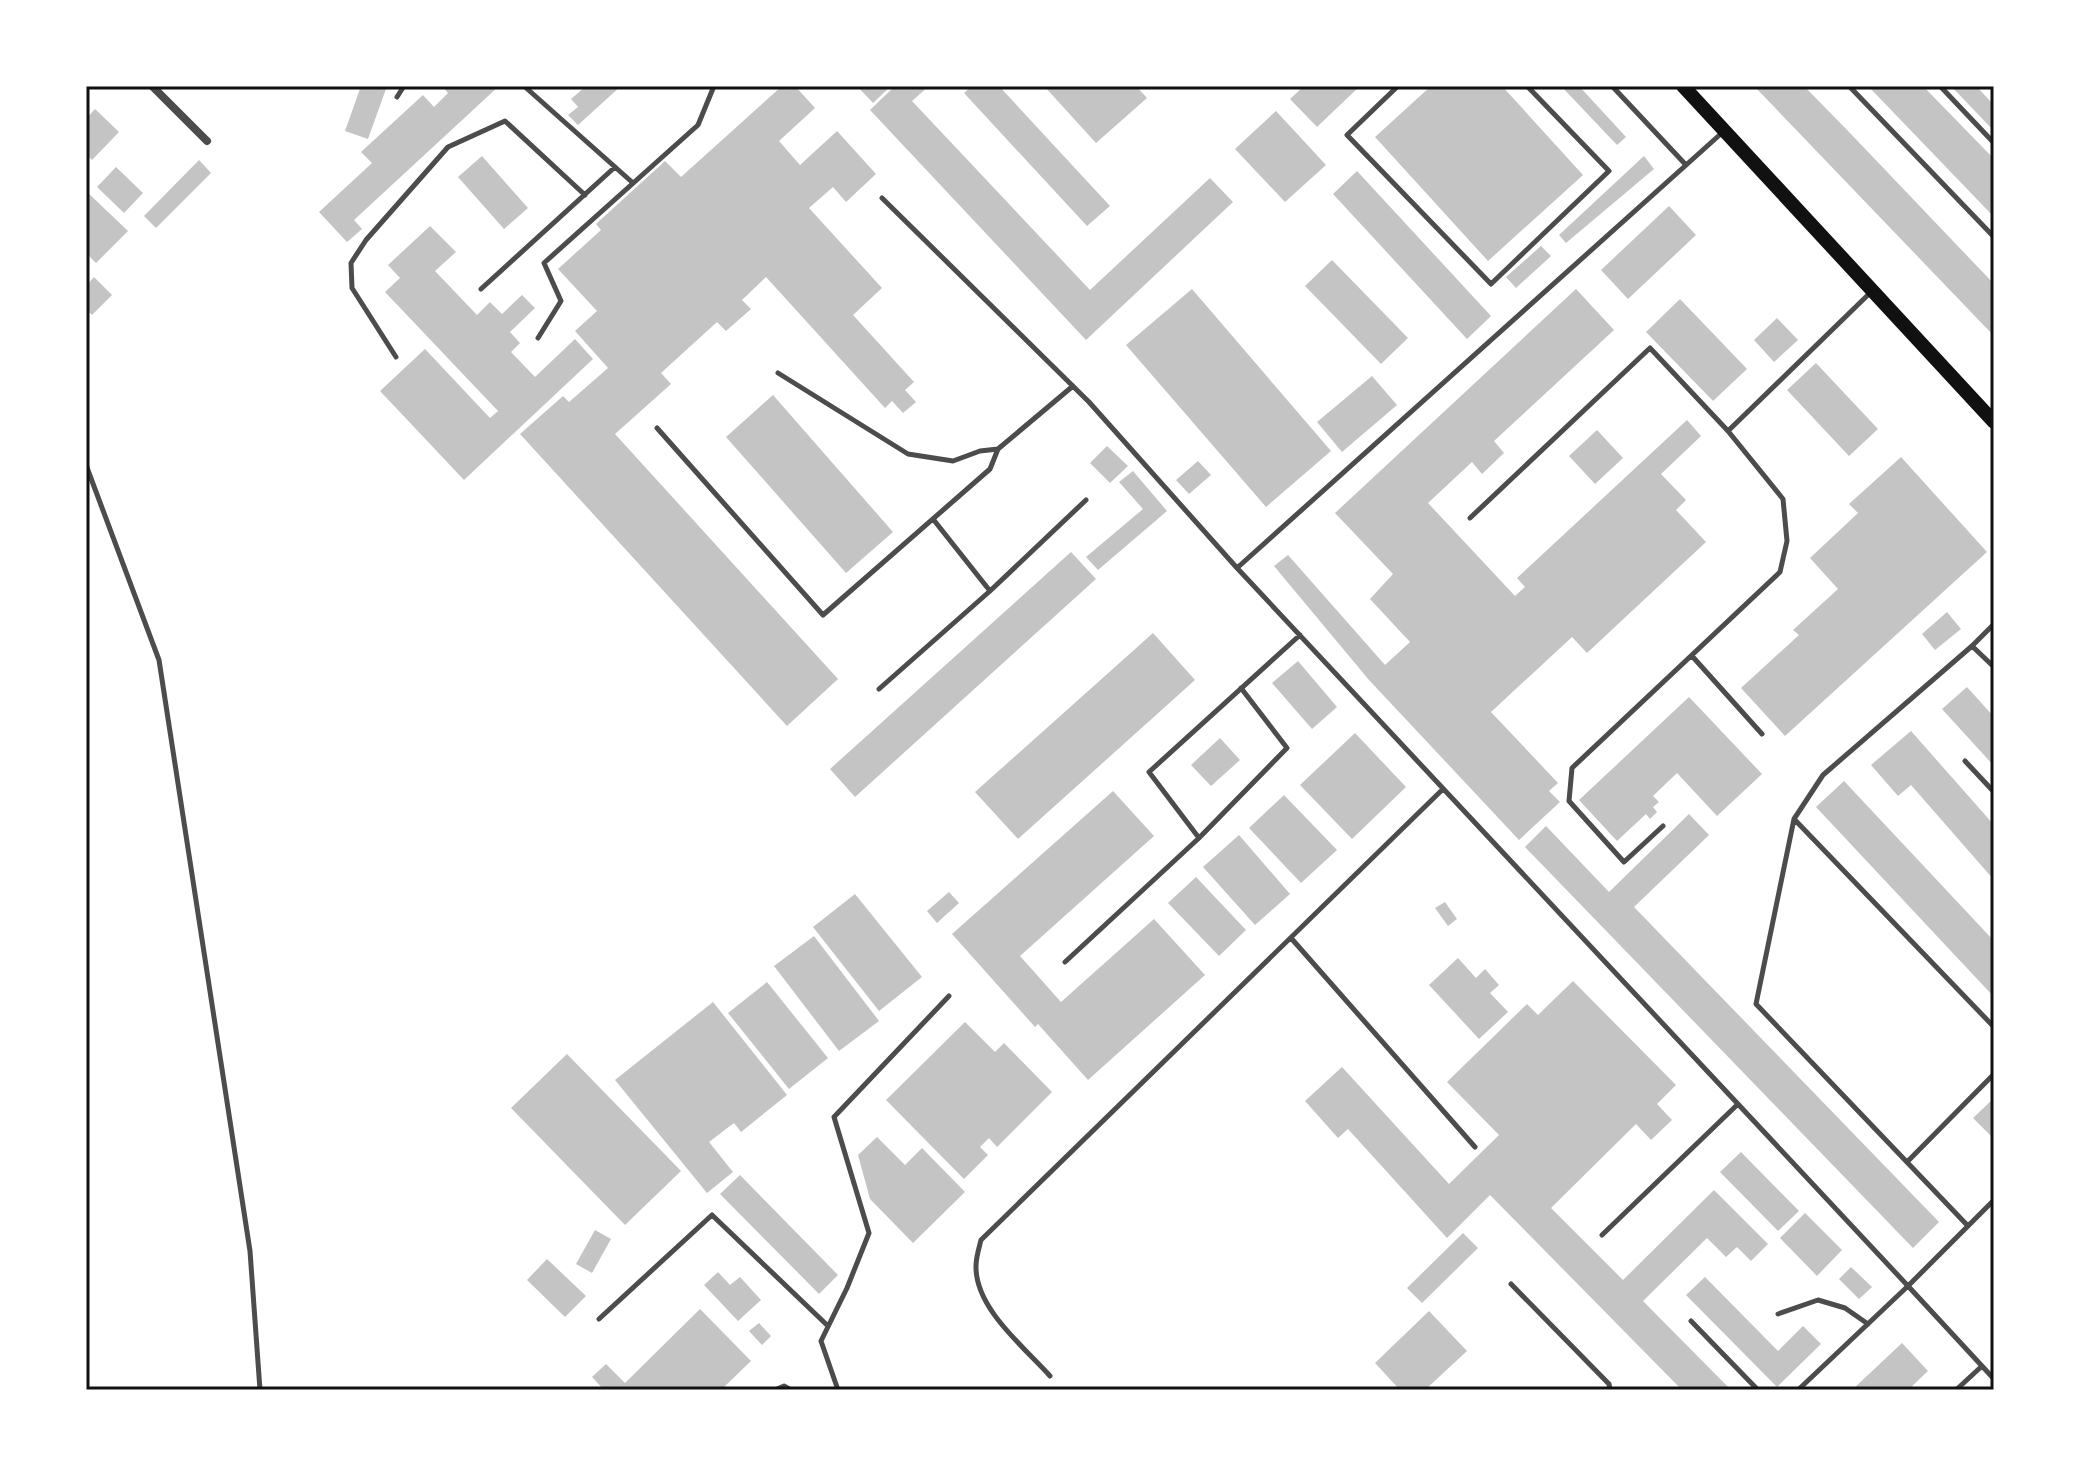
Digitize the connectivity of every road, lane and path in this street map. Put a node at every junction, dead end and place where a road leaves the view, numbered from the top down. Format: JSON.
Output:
{"nodes":[{"id":1,"x":152,"y":86,"type":"edge"},
{"id":2,"x":404,"y":86,"type":"edge"},
{"id":3,"x":524,"y":86,"type":"edge"},
{"id":4,"x":714,"y":86,"type":"edge"},
{"id":5,"x":1398,"y":86,"type":"edge"},
{"id":6,"x":1527,"y":86,"type":"edge"},
{"id":7,"x":1612,"y":86,"type":"edge"},
{"id":8,"x":1683,"y":86,"type":"edge"},
{"id":9,"x":1849,"y":86,"type":"edge"},
{"id":10,"x":1940,"y":86,"type":"edge"},
{"id":11,"x":397,"y":97,"type":"dead end"},
{"id":12,"x":1725,"y":130,"type":"junction"},
{"id":13,"x":207,"y":141,"type":"dead end"},
{"id":14,"x":1994,"y":143,"type":"edge"},
{"id":15,"x":1686,"y":165,"type":"junction"},
{"id":16,"x":615,"y":167,"type":"junction"},
{"id":17,"x":633,"y":183,"type":"junction"},
{"id":18,"x":585,"y":195,"type":"junction"},
{"id":19,"x":882,"y":198,"type":"dead end"},
{"id":20,"x":1994,"y":237,"type":"edge"},
{"id":21,"x":481,"y":289,"type":"dead end"},
{"id":22,"x":1873,"y":290,"type":"junction"},
{"id":23,"x":538,"y":338,"type":"dead end"},
{"id":24,"x":396,"y":357,"type":"dead end"},
{"id":25,"x":778,"y":373,"type":"dead end"},
{"id":26,"x":1073,"y":386,"type":"junction"},
{"id":27,"x":1994,"y":422,"type":"edge"},
{"id":28,"x":657,"y":428,"type":"dead end"},
{"id":29,"x":1728,"y":431,"type":"junction"},
{"id":30,"x":998,"y":449,"type":"junction"},
{"id":31,"x":86,"y":465,"type":"edge"},
{"id":32,"x":1086,"y":500,"type":"dead end"},
{"id":33,"x":1470,"y":518,"type":"dead end"},
{"id":34,"x":933,"y":519,"type":"junction"},
{"id":35,"x":1237,"y":568,"type":"junction"},
{"id":36,"x":990,"y":591,"type":"junction"},
{"id":37,"x":1994,"y":624,"type":"edge"},
{"id":38,"x":1300,"y":635,"type":"junction"},
{"id":39,"x":1972,"y":646,"type":"junction"},
{"id":40,"x":1692,"y":656,"type":"junction"},
{"id":41,"x":1994,"y":667,"type":"edge"},
{"id":42,"x":1241,"y":688,"type":"junction"},
{"id":43,"x":879,"y":689,"type":"dead end"},
{"id":44,"x":1762,"y":734,"type":"dead end"},
{"id":45,"x":1965,"y":761,"type":"dead end"},
{"id":46,"x":1443,"y":789,"type":"junction"},
{"id":47,"x":1994,"y":792,"type":"edge"},
{"id":48,"x":1794,"y":819,"type":"junction"},
{"id":49,"x":1663,"y":826,"type":"dead end"},
{"id":50,"x":1199,"y":838,"type":"junction"},
{"id":51,"x":1291,"y":938,"type":"junction"},
{"id":52,"x":1065,"y":962,"type":"dead end"},
{"id":53,"x":949,"y":996,"type":"dead end"},
{"id":54,"x":1994,"y":1027,"type":"edge"},
{"id":55,"x":1994,"y":1074,"type":"edge"},
{"id":56,"x":1738,"y":1104,"type":"junction"},
{"id":57,"x":1475,"y":1147,"type":"dead end"},
{"id":58,"x":1908,"y":1161,"type":"junction"},
{"id":59,"x":1994,"y":1200,"type":"edge"},
{"id":60,"x":1968,"y":1226,"type":"junction"},
{"id":61,"x":1602,"y":1235,"type":"dead end"},
{"id":62,"x":1511,"y":1284,"type":"dead end"},
{"id":63,"x":1908,"y":1286,"type":"junction"},
{"id":64,"x":1778,"y":1314,"type":"dead end"},
{"id":65,"x":599,"y":1319,"type":"dead end"},
{"id":66,"x":1691,"y":1321,"type":"dead end"},
{"id":67,"x":1868,"y":1324,"type":"junction"},
{"id":68,"x":828,"y":1326,"type":"junction"},
{"id":69,"x":1982,"y":1366,"type":"junction"},
{"id":70,"x":1050,"y":1376,"type":"dead end"},
{"id":71,"x":1994,"y":1379,"type":"edge"},
{"id":72,"x":260,"y":1390,"type":"edge"},
{"id":73,"x":775,"y":1390,"type":"edge"},
{"id":74,"x":791,"y":1390,"type":"edge"},
{"id":75,"x":838,"y":1390,"type":"edge"},
{"id":76,"x":1610,"y":1390,"type":"edge"},
{"id":77,"x":1758,"y":1390,"type":"edge"},
{"id":78,"x":1798,"y":1390,"type":"edge"},
{"id":79,"x":1956,"y":1390,"type":"edge"}],
"edges":[{"from":1,"to":13,"type":"street"},
{"from":2,"to":11,"type":"lane"},
{"from":3,"to":16,"type":"lane"},
{"from":4,"to":17,"type":"lane"},
{"from":5,"to":6,"type":"lane"},
{"from":7,"to":15,"type":"lane"},
{"from":8,"to":12,"type":"main road"},
{"from":9,"to":20,"type":"lane"},
{"from":10,"to":14,"type":"lane"},
{"from":12,"to":15,"type":"lane"},
{"from":12,"to":22,"type":"main road"},
{"from":15,"to":35,"type":"lane"},
{"from":16,"to":17,"type":"lane"},
{"from":16,"to":18,"type":"lane"},
{"from":17,"to":23,"type":"lane"},
{"from":18,"to":21,"type":"lane"},
{"from":18,"to":24,"type":"lane"},
{"from":19,"to":26,"type":"lane"},
{"from":22,"to":27,"type":"main road"},
{"from":22,"to":29,"type":"lane"},
{"from":25,"to":30,"type":"lane"},
{"from":26,"to":30,"type":"lane"},
{"from":26,"to":35,"type":"lane"},
{"from":28,"to":34,"type":"lane"},
{"from":29,"to":33,"type":"lane"},
{"from":29,"to":40,"type":"lane"},
{"from":30,"to":34,"type":"lane"},
{"from":31,"to":72,"type":"lane"},
{"from":32,"to":36,"type":"lane"},
{"from":34,"to":36,"type":"lane"},
{"from":35,"to":38,"type":"lane"},
{"from":36,"to":43,"type":"lane"},
{"from":37,"to":39,"type":"lane"},
{"from":38,"to":42,"type":"lane"},
{"from":38,"to":46,"type":"lane"},
{"from":39,"to":41,"type":"lane"},
{"from":39,"to":48,"type":"lane"},
{"from":40,"to":44,"type":"lane"},
{"from":40,"to":49,"type":"lane"},
{"from":42,"to":50,"type":"lane"},
{"from":42,"to":50,"type":"lane"},
{"from":45,"to":47,"type":"lane"},
{"from":46,"to":51,"type":"lane"},
{"from":46,"to":56,"type":"lane"},
{"from":48,"to":54,"type":"lane"},
{"from":48,"to":58,"type":"lane"},
{"from":50,"to":52,"type":"lane"},
{"from":51,"to":57,"type":"lane"},
{"from":51,"to":70,"type":"lane"},
{"from":53,"to":68,"type":"lane"},
{"from":55,"to":58,"type":"lane"},
{"from":56,"to":61,"type":"lane"},
{"from":56,"to":63,"type":"lane"},
{"from":58,"to":60,"type":"lane"},
{"from":59,"to":60,"type":"lane"},
{"from":60,"to":63,"type":"lane"},
{"from":62,"to":76,"type":"lane"},
{"from":63,"to":67,"type":"lane"},
{"from":63,"to":69,"type":"lane"},
{"from":64,"to":67,"type":"lane"},
{"from":65,"to":68,"type":"lane"},
{"from":66,"to":77,"type":"lane"},
{"from":67,"to":78,"type":"lane"},
{"from":68,"to":75,"type":"lane"},
{"from":69,"to":71,"type":"lane"},
{"from":69,"to":79,"type":"lane"},
{"from":73,"to":74,"type":"lane"}]}
